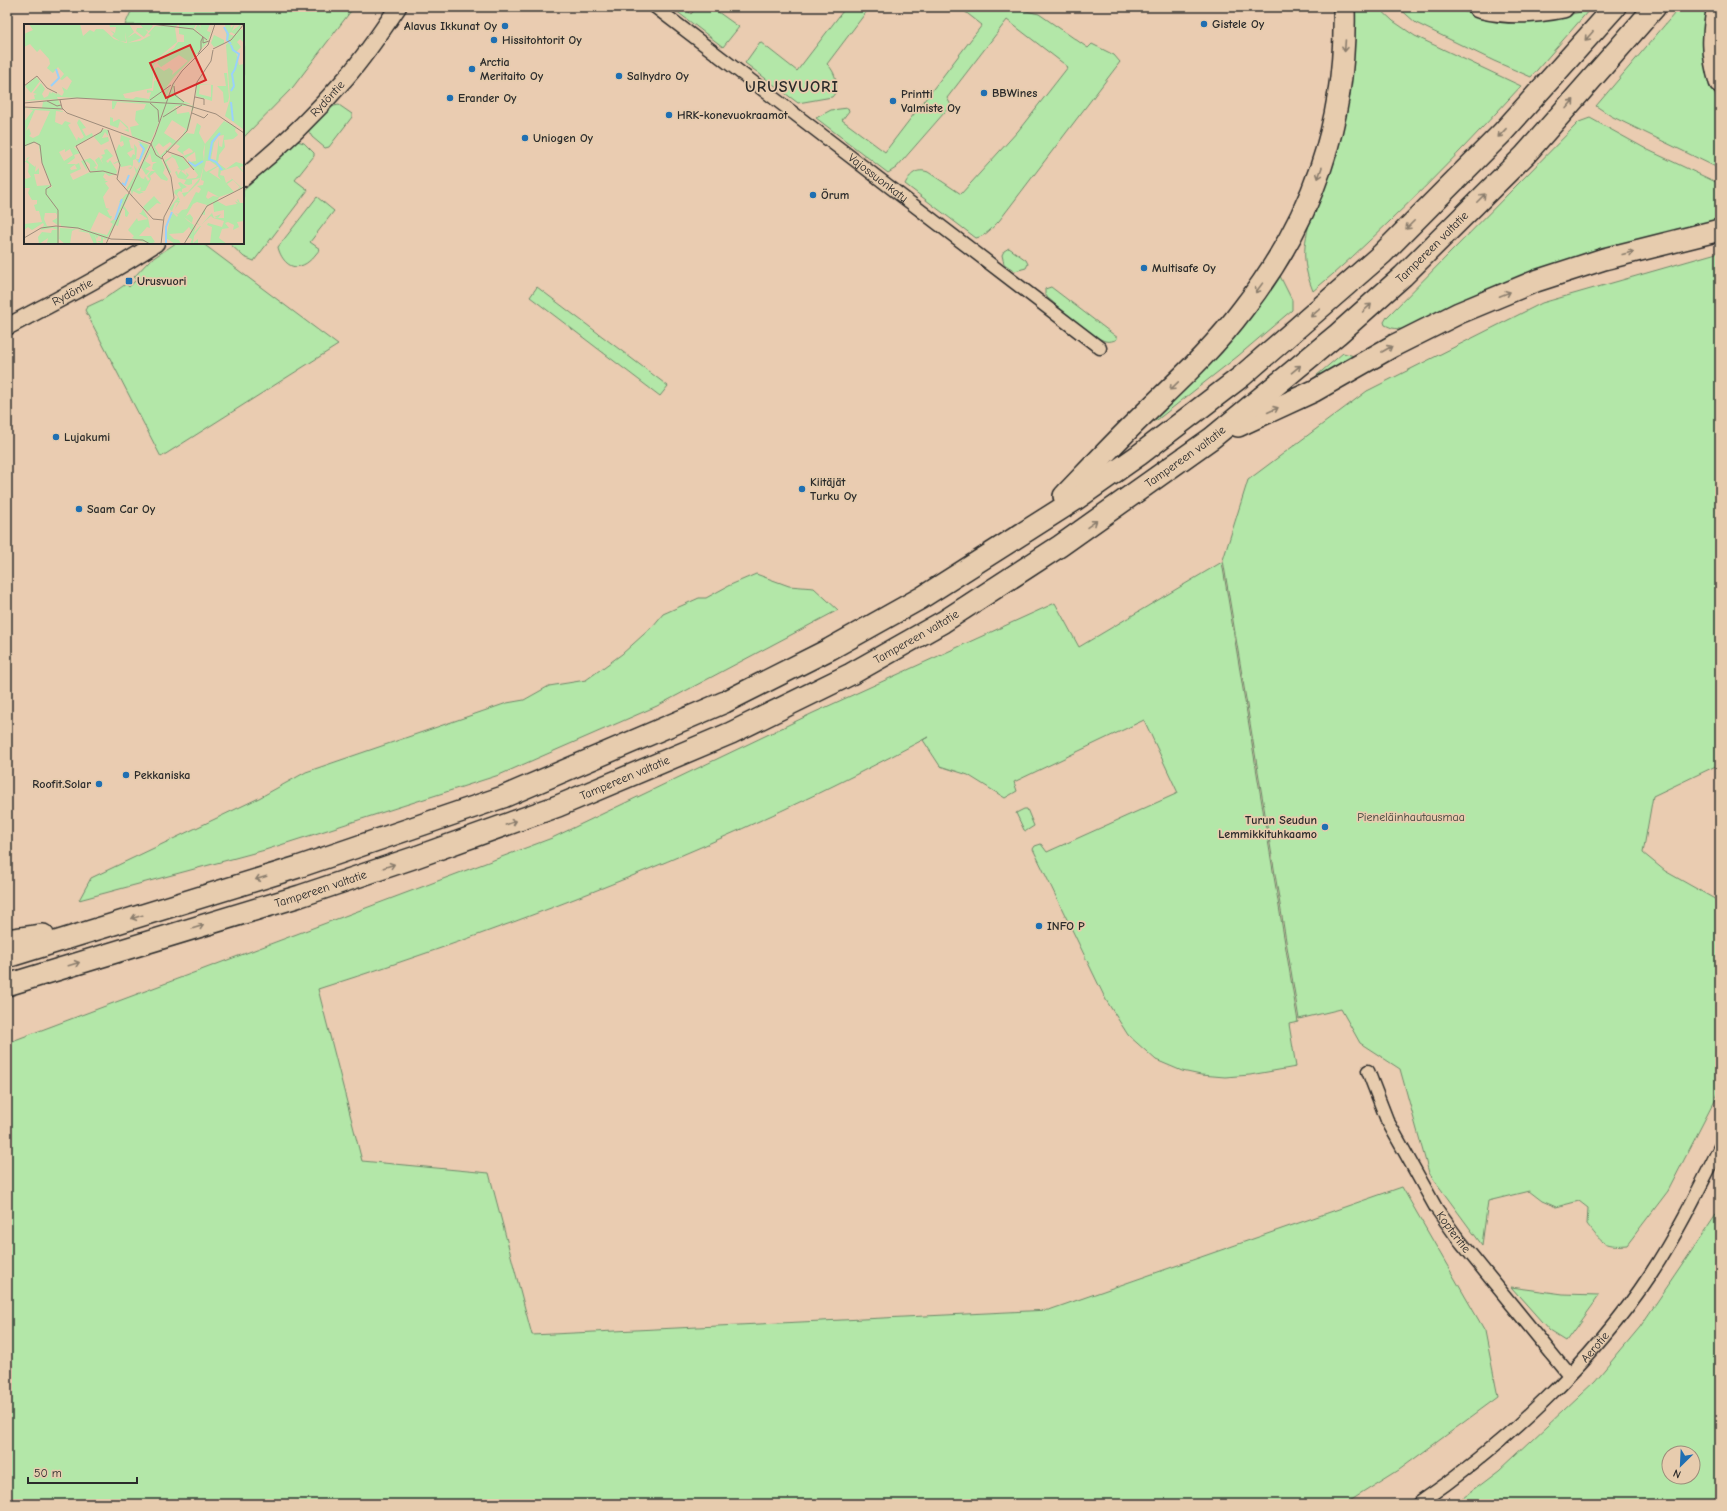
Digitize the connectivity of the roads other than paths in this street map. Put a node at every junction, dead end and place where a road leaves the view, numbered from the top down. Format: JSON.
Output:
{"nodes":[{"id":1,"x":398,"y":7,"type":"edge"},
{"id":2,"x":655,"y":7,"type":"edge"},
{"id":3,"x":1344,"y":7,"type":"edge"},
{"id":4,"x":1479,"y":7,"type":"edge"},
{"id":5,"x":1563,"y":7,"type":"edge"},
{"id":6,"x":1615,"y":7,"type":"edge"},
{"id":7,"x":1655,"y":7,"type":"edge"},
{"id":8,"x":1718,"y":7,"type":"edge"},
{"id":9,"x":1720,"y":82,"type":"edge"},
{"id":10,"x":244,"y":177,"type":"edge"},
{"id":11,"x":1720,"y":230,"type":"edge"},
{"id":12,"x":154,"y":244,"type":"edge"},
{"id":13,"x":7,"y":327,"type":"edge"},
{"id":14,"x":1100,"y":348,"type":"dead end"},
{"id":15,"x":1212,"y":438,"type":"junction"},
{"id":16,"x":1032,"y":529,"type":"junction"},
{"id":17,"x":100,"y":928,"type":"junction"},
{"id":18,"x":7,"y":940,"type":"edge"},
{"id":19,"x":7,"y":957,"type":"edge"},
{"id":20,"x":36,"y":976,"type":"junction"},
{"id":21,"x":7,"y":985,"type":"edge"},
{"id":22,"x":7,"y":990,"type":"edge"},
{"id":23,"x":1368,"y":1071,"type":"dead end"},
{"id":24,"x":1720,"y":1147,"type":"edge"},
{"id":25,"x":1569,"y":1375,"type":"junction"},
{"id":26,"x":1418,"y":1504,"type":"edge"}],
"edges":[{"from":1,"to":10,"type":"street","name":"Rydöntie"},
{"from":2,"to":14,"type":"street","name":"Vajossuonkatu"},
{"from":3,"to":16,"type":"highway","one_way":true},
{"from":4,"to":5,"type":"highway"},
{"from":6,"to":16,"type":"highway","one_way":true},
{"from":15,"to":7,"type":"highway","name":"Tampereen valtatie","one_way":true},
{"from":8,"to":9,"type":"highway"},
{"from":15,"to":11,"type":"highway","one_way":true},
{"from":12,"to":13,"type":"street","name":"Rydöntie"},
{"from":20,"to":15,"type":"highway","name":"Tampereen valtatie","one_way":true},
{"from":16,"to":17,"type":"highway","one_way":true},
{"from":17,"to":18,"type":"highway"},
{"from":17,"to":19,"type":"highway"},
{"from":20,"to":21,"type":"highway","name":"Tampereen valtatie"},
{"from":20,"to":22,"type":"highway"},
{"from":23,"to":25,"type":"street","name":"Kopteritie"},
{"from":24,"to":25,"type":"street","name":"Aerotie"},
{"from":25,"to":26,"type":"street","name":"Aerotie"}]}
